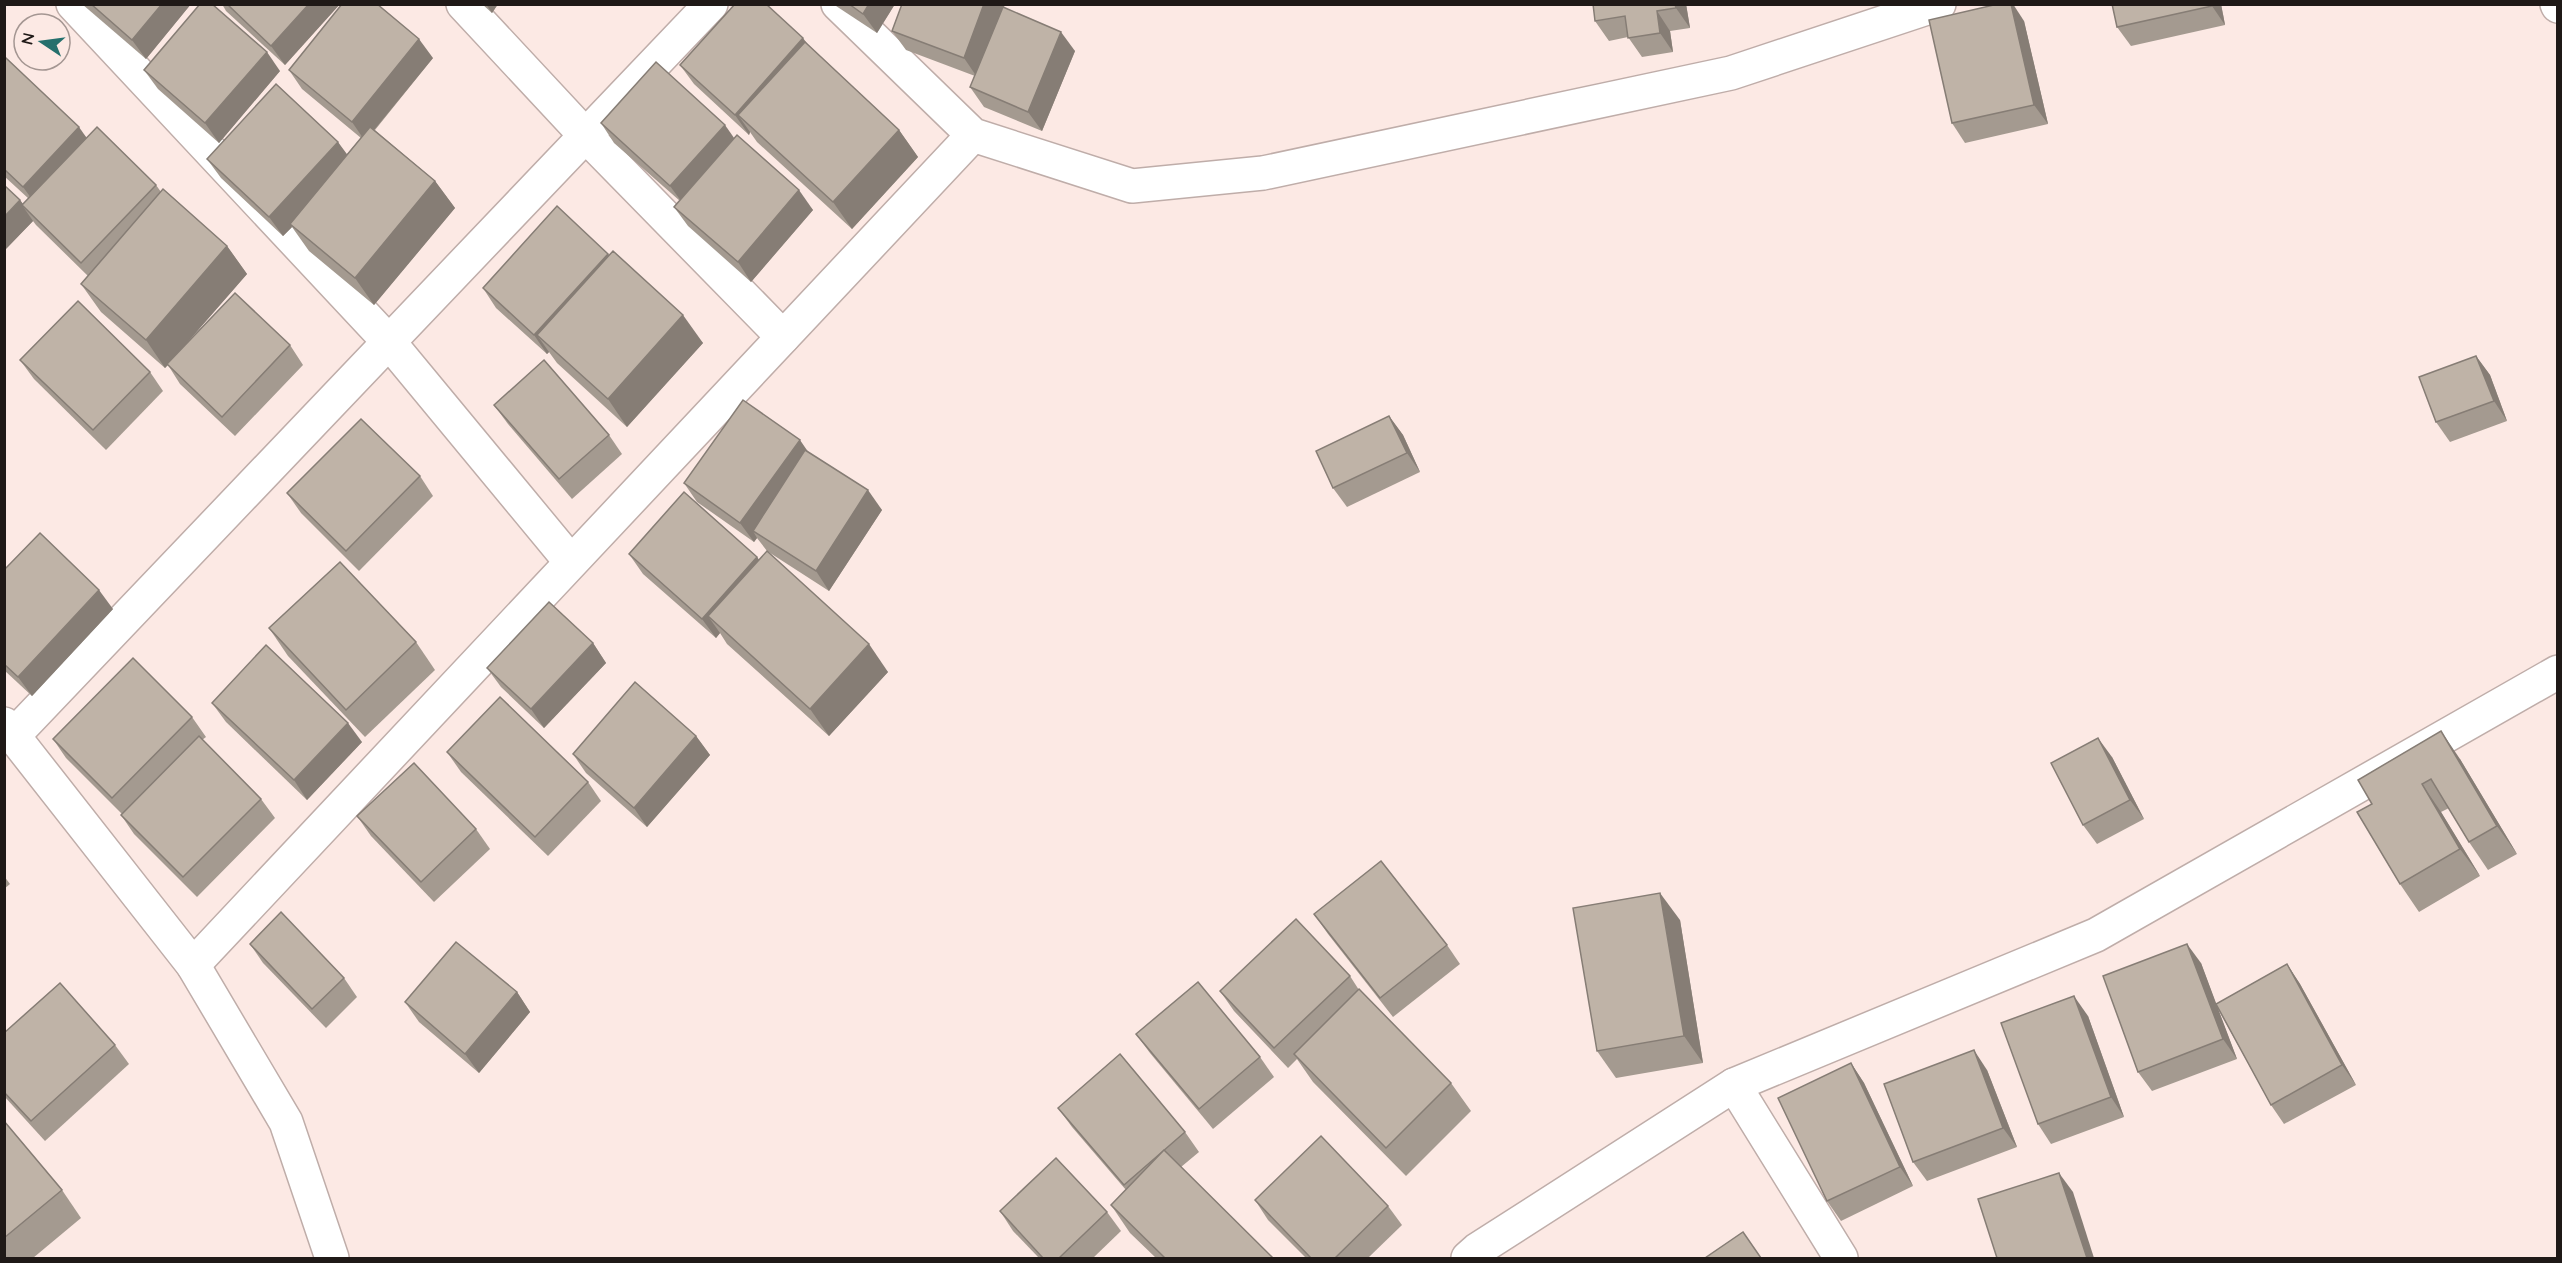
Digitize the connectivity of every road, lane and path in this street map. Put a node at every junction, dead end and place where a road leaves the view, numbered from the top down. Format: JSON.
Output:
{"nodes":[{"id":1,"x":74,"y":4,"type":"edge"},
{"id":2,"x":463,"y":4,"type":"edge"},
{"id":3,"x":711,"y":4,"type":"edge"},
{"id":4,"x":838,"y":4,"type":"edge"},
{"id":5,"x":1938,"y":4,"type":"edge"},
{"id":6,"x":973,"y":135,"type":"junction"},
{"id":7,"x":586,"y":136,"type":"junction"},
{"id":8,"x":783,"y":337,"type":"junction"},
{"id":9,"x":388,"y":342,"type":"junction"},
{"id":10,"x":572,"y":562,"type":"junction"},
{"id":11,"x":2558,"y":672,"type":"edge"},
{"id":12,"x":9,"y":730,"type":"edge"},
{"id":13,"x":193,"y":965,"type":"junction"},
{"id":14,"x":1734,"y":1085,"type":"junction"},
{"id":15,"x":1476,"y":1256,"type":"edge"},
{"id":16,"x":332,"y":1258,"type":"edge"},
{"id":17,"x":1840,"y":1258,"type":"edge"}],
"edges":[{"from":1,"to":9,"type":"street"},
{"from":2,"to":7,"type":"street"},
{"from":3,"to":7,"type":"street"},
{"from":4,"to":6,"type":"street"},
{"from":5,"to":6,"type":"street"},
{"from":6,"to":8,"type":"street"},
{"from":7,"to":8,"type":"street"},
{"from":7,"to":9,"type":"street"},
{"from":8,"to":10,"type":"street"},
{"from":9,"to":10,"type":"street"},
{"from":9,"to":12,"type":"street"},
{"from":10,"to":13,"type":"street"},
{"from":11,"to":14,"type":"street"},
{"from":12,"to":13,"type":"street"},
{"from":13,"to":16,"type":"street"},
{"from":14,"to":15,"type":"street"},
{"from":14,"to":17,"type":"street"}]}
